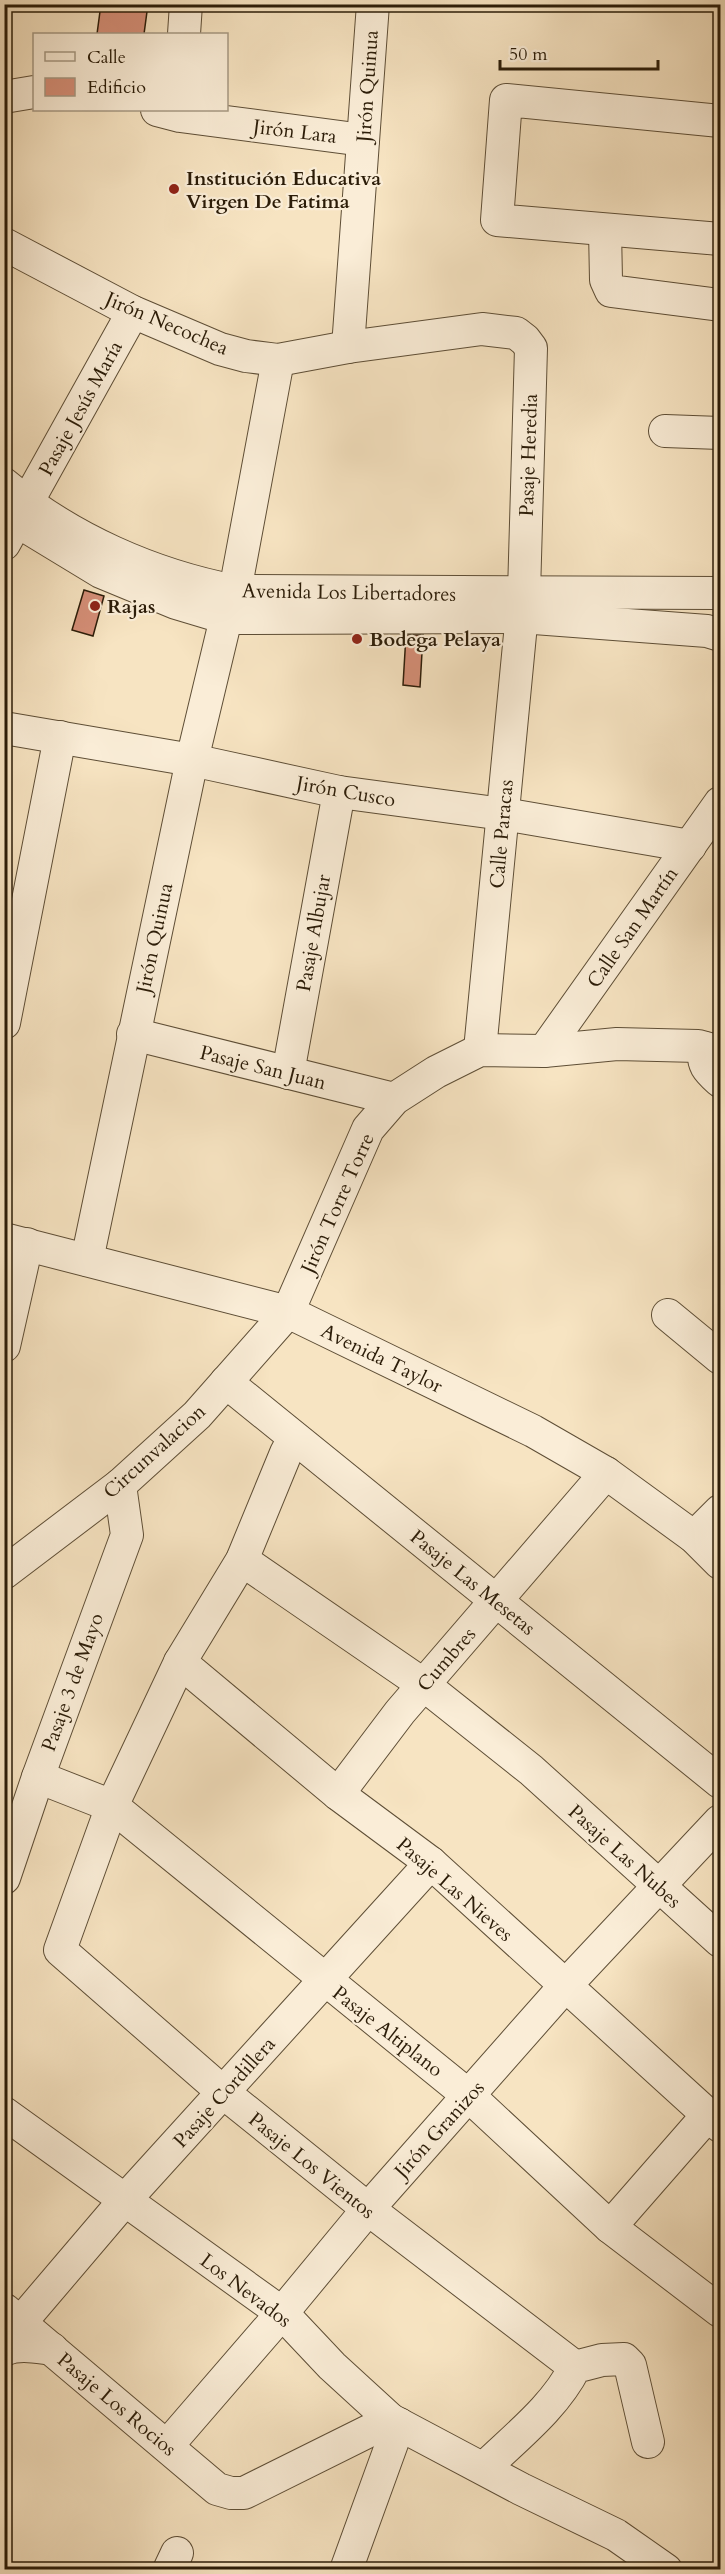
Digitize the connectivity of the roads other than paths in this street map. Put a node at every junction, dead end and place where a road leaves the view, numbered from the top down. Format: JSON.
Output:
{"nodes":[{"id":1,"x":186,"y":4,"type":"edge"},
{"id":2,"x":373,"y":4,"type":"edge"},
{"id":3,"x":184,"y":33,"type":"edge"},
{"id":4,"x":33,"y":92,"type":"edge"},
{"id":5,"x":4,"y":97,"type":"edge"},
{"id":6,"x":173,"y":112,"type":"edge"},
{"id":7,"x":720,"y":120,"type":"edge"},
{"id":8,"x":363,"y":140,"type":"junction"},
{"id":9,"x":605,"y":230,"type":"junction"},
{"id":10,"x":720,"y":239,"type":"edge"},
{"id":11,"x":4,"y":244,"type":"edge"},
{"id":12,"x":720,"y":305,"type":"edge"},
{"id":13,"x":133,"y":312,"type":"junction"},
{"id":14,"x":482,"y":329,"type":"joint"},
{"id":15,"x":348,"y":347,"type":"junction"},
{"id":16,"x":278,"y":360,"type":"junction"},
{"id":17,"x":665,"y":431,"type":"dead end"},
{"id":18,"x":720,"y":433,"type":"edge"},
{"id":19,"x":12,"y":513,"type":"edge"},
{"id":20,"x":666,"y":593,"type":"junction"},
{"id":21,"x":720,"y":593,"type":"edge"},
{"id":22,"x":231,"y":604,"type":"junction"},
{"id":23,"x":522,"y":605,"type":"junction"},
{"id":24,"x":664,"y":628,"type":"junction"},
{"id":25,"x":720,"y":635,"type":"edge"},
{"id":26,"x":4,"y":728,"type":"edge"},
{"id":27,"x":60,"y":737,"type":"junction"},
{"id":28,"x":192,"y":760,"type":"junction"},
{"id":29,"x":339,"y":792,"type":"junction"},
{"id":30,"x":720,"y":803,"type":"edge"},
{"id":31,"x":503,"y":814,"type":"junction"},
{"id":32,"x":690,"y":846,"type":"junction"},
{"id":33,"x":4,"y":1023,"type":"edge"},
{"id":34,"x":133,"y":1034,"type":"junction"},
{"id":35,"x":480,"y":1050,"type":"junction"},
{"id":36,"x":712,"y":1050,"type":"edge"},
{"id":37,"x":544,"y":1051,"type":"junction"},
{"id":38,"x":288,"y":1074,"type":"junction"},
{"id":39,"x":720,"y":1081,"type":"edge"},
{"id":40,"x":394,"y":1099,"type":"junction"},
{"id":41,"x":16,"y":1241,"type":"edge"},
{"id":42,"x":87,"y":1260,"type":"junction"},
{"id":43,"x":288,"y":1312,"type":"junction"},
{"id":44,"x":668,"y":1315,"type":"dead end"},
{"id":45,"x":4,"y":1346,"type":"edge"},
{"id":46,"x":720,"y":1358,"type":"edge"},
{"id":47,"x":226,"y":1382,"type":"junction"},
{"id":48,"x":294,"y":1438,"type":"junction"},
{"id":49,"x":606,"y":1473,"type":"junction"},
{"id":50,"x":120,"y":1485,"type":"junction"},
{"id":51,"x":720,"y":1511,"type":"edge"},
{"id":52,"x":694,"y":1537,"type":"junction"},
{"id":53,"x":242,"y":1560,"type":"junction"},
{"id":54,"x":720,"y":1563,"type":"edge"},
{"id":55,"x":4,"y":1573,"type":"edge"},
{"id":56,"x":496,"y":1600,"type":"junction"},
{"id":57,"x":180,"y":1662,"type":"junction"},
{"id":58,"x":424,"y":1685,"type":"junction"},
{"id":59,"x":38,"y":1777,"type":"junction"},
{"id":60,"x":720,"y":1782,"type":"edge"},
{"id":61,"x":338,"y":1794,"type":"junction"},
{"id":62,"x":112,"y":1806,"type":"junction"},
{"id":63,"x":720,"y":1821,"type":"edge"},
{"id":64,"x":431,"y":1863,"type":"junction"},
{"id":65,"x":4,"y":1878,"type":"edge"},
{"id":66,"x":659,"y":1887,"type":"junction"},
{"id":67,"x":720,"y":1941,"type":"edge"},
{"id":68,"x":325,"y":1981,"type":"junction"},
{"id":69,"x":565,"y":1986,"type":"junction"},
{"id":70,"x":224,"y":2093,"type":"junction"},
{"id":71,"x":469,"y":2096,"type":"junction"},
{"id":72,"x":4,"y":2113,"type":"edge"},
{"id":73,"x":714,"y":2121,"type":"edge"},
{"id":74,"x":124,"y":2201,"type":"junction"},
{"id":75,"x":368,"y":2209,"type":"junction"},
{"id":76,"x":610,"y":2227,"type":"junction"},
{"id":77,"x":720,"y":2311,"type":"edge"},
{"id":78,"x":282,"y":2313,"type":"junction"},
{"id":79,"x":13,"y":2316,"type":"edge"},
{"id":80,"x":52,"y":2349,"type":"junction"},
{"id":81,"x":4,"y":2350,"type":"edge"},
{"id":82,"x":575,"y":2367,"type":"junction"},
{"id":83,"x":395,"y":2422,"type":"junction"},
{"id":84,"x":648,"y":2442,"type":"dead end"},
{"id":85,"x":167,"y":2446,"type":"junction"},
{"id":86,"x":484,"y":2468,"type":"junction"},
{"id":87,"x":346,"y":2570,"type":"edge"},
{"id":88,"x":666,"y":2570,"type":"edge"}],
"edges":[{"from":1,"to":3,"type":"street"},
{"from":2,"to":8,"type":"street","name":"Jirón Quinua"},
{"from":4,"to":5,"type":"street"},
{"from":6,"to":8,"type":"street","name":"Jirón Lara"},
{"from":7,"to":9,"type":"street"},
{"from":8,"to":15,"type":"street","name":"Jirón Quinua"},
{"from":9,"to":10,"type":"street"},
{"from":9,"to":12,"type":"street"},
{"from":11,"to":13,"type":"street","name":"Jirón Necochea"},
{"from":13,"to":16,"type":"street","name":"Jirón Necochea"},
{"from":13,"to":19,"type":"street","name":"Pasaje Jesús María"},
{"from":14,"to":15,"type":"street","name":"Jirón Necochea"},
{"from":14,"to":23,"type":"street","name":"Pasaje Heredia"},
{"from":15,"to":16,"type":"street","name":"Jirón Necochea"},
{"from":16,"to":22,"type":"street","name":"Jirón Quinua"},
{"from":17,"to":18,"type":"street"},
{"from":19,"to":22,"type":"street","name":"Avenida Los Libertadores"},
{"from":20,"to":21,"type":"street","name":"Avenida Los Libertadores"},
{"from":20,"to":23,"type":"street","name":"Avenida Los Libertadores"},
{"from":20,"to":24,"type":"street"},
{"from":22,"to":23,"type":"street","name":"Avenida Los Libertadores"},
{"from":22,"to":28,"type":"street","name":"Jirón Quinua"},
{"from":23,"to":24,"type":"street","name":"Avenida Los Libertadores"},
{"from":23,"to":31,"type":"street","name":"Calle Paracas"},
{"from":24,"to":25,"type":"street","name":"Avenida Los Libertadores"},
{"from":26,"to":27,"type":"street","name":"Jirón Cusco"},
{"from":27,"to":28,"type":"street","name":"Jirón Cusco"},
{"from":27,"to":33,"type":"street"},
{"from":28,"to":29,"type":"street","name":"Jirón Cusco"},
{"from":28,"to":34,"type":"street","name":"Jirón Quinua"},
{"from":29,"to":31,"type":"street","name":"Jirón Cusco"},
{"from":29,"to":38,"type":"street","name":"Pasaje Albujar"},
{"from":30,"to":32,"type":"street","name":"Calle San Martín"},
{"from":31,"to":32,"type":"street","name":"Jirón Cusco"},
{"from":31,"to":35,"type":"street","name":"Calle Paracas"},
{"from":32,"to":37,"type":"street","name":"Calle San Martín"},
{"from":34,"to":38,"type":"street","name":"Pasaje San Juan"},
{"from":34,"to":42,"type":"street","name":"Jirón Quinua"},
{"from":35,"to":37,"type":"street"},
{"from":35,"to":40,"type":"street"},
{"from":36,"to":37,"type":"street"},
{"from":36,"to":39,"type":"street"},
{"from":38,"to":40,"type":"street","name":"Pasaje San Juan"},
{"from":40,"to":43,"type":"street","name":"Jirón Torre Torre"},
{"from":41,"to":42,"type":"street","name":"Avenida Taylor"},
{"from":41,"to":45,"type":"street"},
{"from":42,"to":43,"type":"street","name":"Avenida Taylor"},
{"from":43,"to":47,"type":"street","name":"Circunvalacion"},
{"from":43,"to":49,"type":"street","name":"Avenida Taylor"},
{"from":44,"to":46,"type":"street"},
{"from":47,"to":48,"type":"street","name":"Pasaje Las Mesetas"},
{"from":47,"to":50,"type":"street","name":"Circunvalacion"},
{"from":48,"to":53,"type":"street"},
{"from":48,"to":56,"type":"street","name":"Pasaje Las Mesetas"},
{"from":49,"to":52,"type":"street","name":"Avenida Taylor"},
{"from":49,"to":56,"type":"street","name":"Cumbres"},
{"from":50,"to":55,"type":"street","name":"Circunvalacion"},
{"from":50,"to":59,"type":"street","name":"Pasaje 3 de Mayo"},
{"from":51,"to":52,"type":"street"},
{"from":52,"to":54,"type":"street","name":"Avenida Taylor"},
{"from":53,"to":57,"type":"street"},
{"from":53,"to":58,"type":"street","name":"Pasaje Las Nubes"},
{"from":56,"to":58,"type":"street","name":"Cumbres"},
{"from":56,"to":60,"type":"street","name":"Pasaje Las Mesetas"},
{"from":57,"to":61,"type":"street","name":"Pasaje Las Nieves"},
{"from":57,"to":62,"type":"street"},
{"from":58,"to":61,"type":"street","name":"Cumbres"},
{"from":58,"to":66,"type":"street","name":"Pasaje Las Nubes"},
{"from":59,"to":62,"type":"street","name":"Pasaje Altiplano"},
{"from":59,"to":65,"type":"street","name":"Pasaje 3 de Mayo"},
{"from":61,"to":64,"type":"street","name":"Pasaje Las Nieves"},
{"from":62,"to":68,"type":"street","name":"Pasaje Altiplano"},
{"from":62,"to":70,"type":"street","name":"Pasaje Los Vientos"},
{"from":63,"to":66,"type":"street","name":"Jirón Granizos"},
{"from":64,"to":68,"type":"street","name":"Pasaje Cordillera"},
{"from":64,"to":69,"type":"street","name":"Pasaje Las Nieves"},
{"from":66,"to":67,"type":"street","name":"Pasaje Las Nubes"},
{"from":66,"to":69,"type":"street","name":"Jirón Granizos"},
{"from":68,"to":70,"type":"street","name":"Pasaje Cordillera"},
{"from":68,"to":71,"type":"street","name":"Pasaje Altiplano"},
{"from":69,"to":71,"type":"street","name":"Jirón Granizos"},
{"from":69,"to":73,"type":"street","name":"Pasaje Las Nieves"},
{"from":70,"to":74,"type":"street","name":"Pasaje Cordillera"},
{"from":70,"to":75,"type":"street","name":"Pasaje Los Vientos"},
{"from":71,"to":75,"type":"street","name":"Jirón Granizos"},
{"from":71,"to":76,"type":"street","name":"Pasaje Altiplano"},
{"from":72,"to":74,"type":"street","name":"Los Nevados"},
{"from":73,"to":76,"type":"street"},
{"from":74,"to":78,"type":"street","name":"Los Nevados"},
{"from":74,"to":79,"type":"street","name":"Pasaje Cordillera"},
{"from":75,"to":78,"type":"street","name":"Jirón Granizos"},
{"from":75,"to":82,"type":"street","name":"Pasaje Los Vientos"},
{"from":76,"to":77,"type":"street","name":"Pasaje Altiplano"},
{"from":78,"to":83,"type":"street","name":"Los Nevados"},
{"from":78,"to":85,"type":"street","name":"Jirón Granizos"},
{"from":79,"to":80,"type":"street","name":"Pasaje Los Rocios"},
{"from":80,"to":81,"type":"street"},
{"from":80,"to":85,"type":"street","name":"Pasaje Los Rocios"},
{"from":82,"to":84,"type":"street"},
{"from":82,"to":86,"type":"street"},
{"from":83,"to":85,"type":"street","name":"Pasaje Los Rocios"},
{"from":83,"to":86,"type":"street","name":"Los Nevados"},
{"from":83,"to":87,"type":"street"},
{"from":86,"to":88,"type":"street","name":"Los Nevados"}]}
